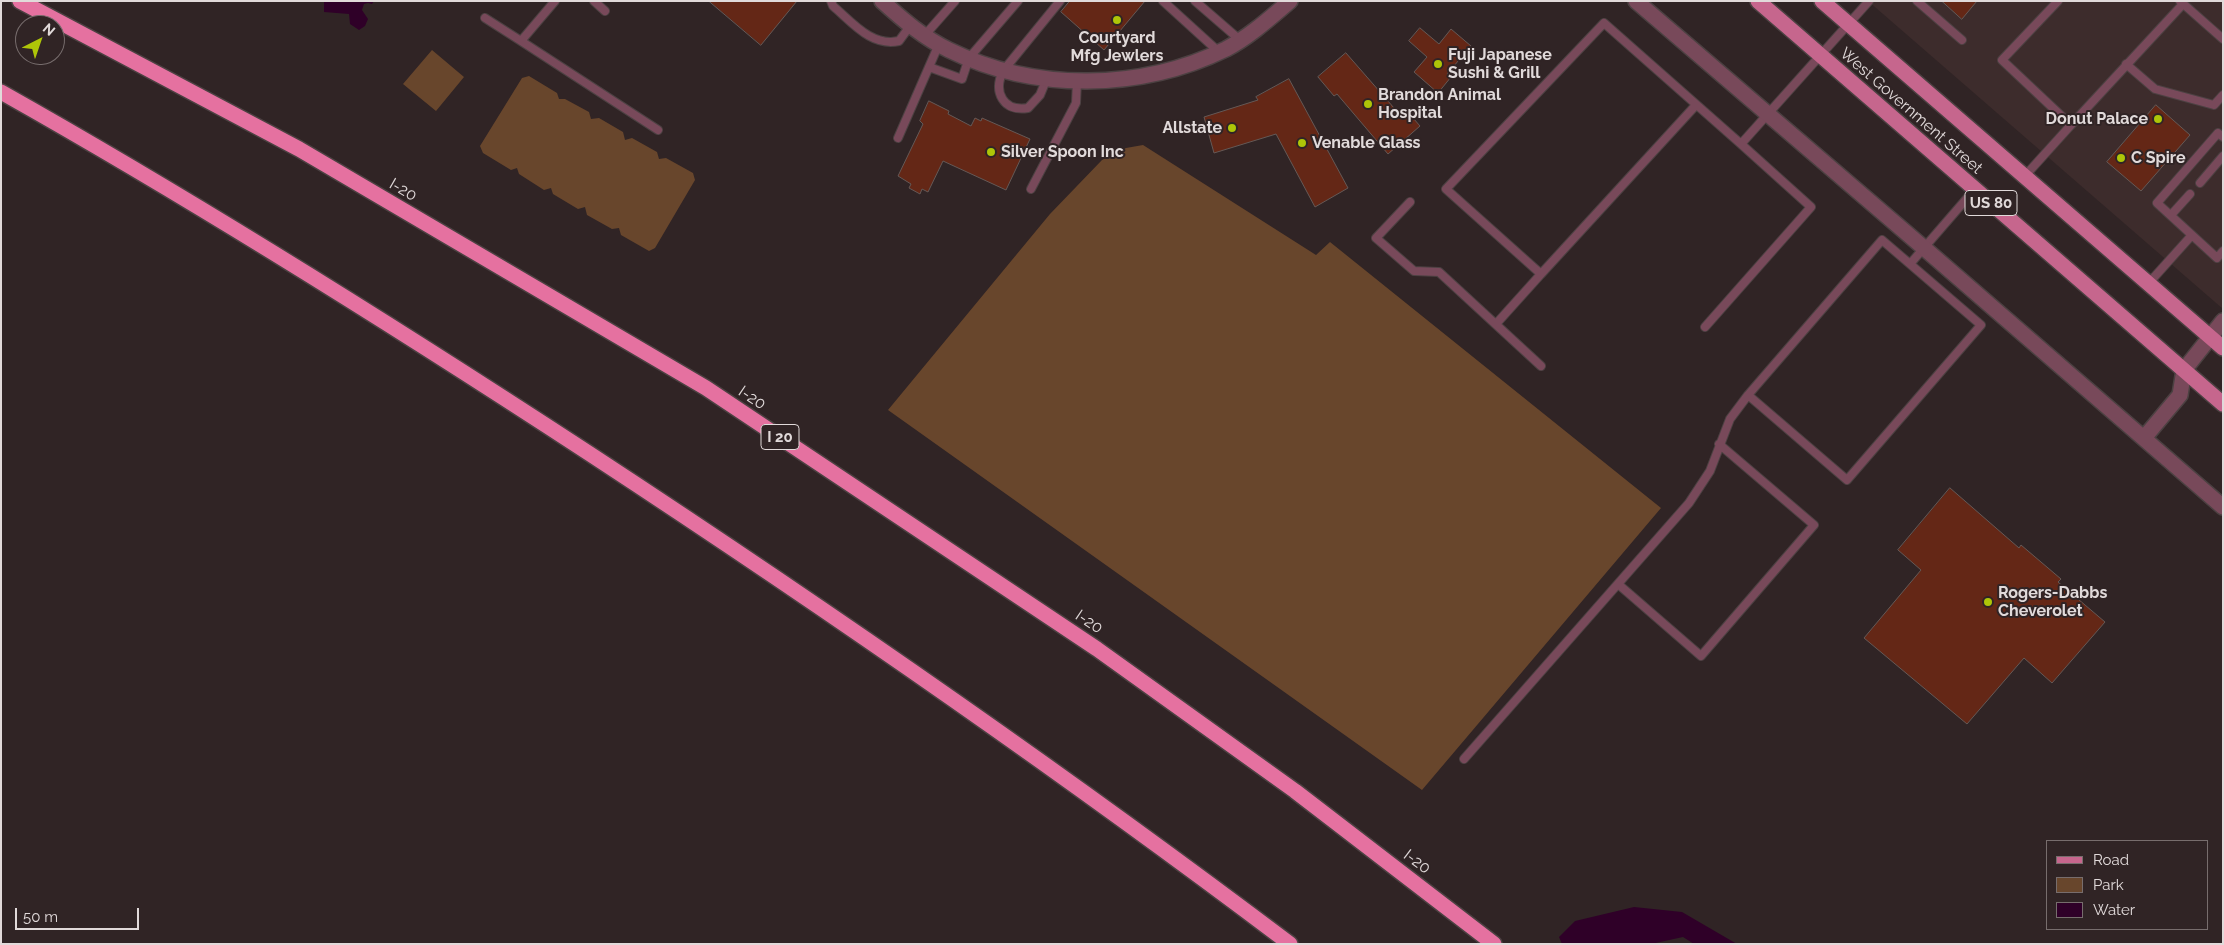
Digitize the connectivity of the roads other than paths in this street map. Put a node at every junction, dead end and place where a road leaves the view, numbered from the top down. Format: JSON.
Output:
{"nodes":[{"id":1,"x":20,"y":1,"type":"edge"},
{"id":2,"x":555,"y":1,"type":"edge"},
{"id":3,"x":594,"y":1,"type":"edge"},
{"id":4,"x":831,"y":1,"type":"edge"},
{"id":5,"x":954,"y":1,"type":"edge"},
{"id":6,"x":1018,"y":1,"type":"edge"},
{"id":7,"x":1060,"y":1,"type":"edge"},
{"id":8,"x":1162,"y":1,"type":"edge"},
{"id":9,"x":1195,"y":1,"type":"edge"},
{"id":10,"x":1290,"y":1,"type":"edge"},
{"id":11,"x":1636,"y":1,"type":"edge"},
{"id":12,"x":1758,"y":1,"type":"edge"},
{"id":13,"x":1822,"y":1,"type":"edge"},
{"id":14,"x":1869,"y":1,"type":"edge"},
{"id":15,"x":2058,"y":1,"type":"edge"},
{"id":16,"x":1918,"y":2,"type":"edge"},
{"id":17,"x":886,"y":3,"type":"edge"},
{"id":18,"x":2182,"y":3,"type":"edge"},
{"id":19,"x":605,"y":11,"type":"dead end"},
{"id":20,"x":485,"y":18,"type":"dead end"},
{"id":21,"x":1848,"y":24,"type":"junction"},
{"id":22,"x":910,"y":26,"type":"junction"},
{"id":23,"x":925,"y":35,"type":"junction"},
{"id":24,"x":2223,"y":39,"type":"edge"},
{"id":25,"x":1240,"y":40,"type":"junction"},
{"id":26,"x":1962,"y":40,"type":"dead end"},
{"id":27,"x":521,"y":41,"type":"junction"},
{"id":28,"x":940,"y":44,"type":"junction"},
{"id":29,"x":1219,"y":52,"type":"junction"},
{"id":30,"x":1820,"y":55,"type":"junction"},
{"id":31,"x":969,"y":58,"type":"junction"},
{"id":32,"x":2126,"y":64,"type":"junction"},
{"id":33,"x":929,"y":67,"type":"junction"},
{"id":34,"x":1003,"y":71,"type":"junction"},
{"id":35,"x":1047,"y":78,"type":"junction"},
{"id":36,"x":1078,"y":81,"type":"junction"},
{"id":37,"x":1,"y":92,"type":"edge"},
{"id":38,"x":2223,"y":95,"type":"edge"},
{"id":39,"x":1696,"y":105,"type":"junction"},
{"id":40,"x":1767,"y":113,"type":"junction"},
{"id":41,"x":2071,"y":125,"type":"junction"},
{"id":42,"x":658,"y":130,"type":"dead end"},
{"id":43,"x":2223,"y":137,"type":"edge"},
{"id":44,"x":898,"y":138,"type":"dead end"},
{"id":45,"x":1741,"y":144,"type":"junction"},
{"id":46,"x":2223,"y":156,"type":"edge"},
{"id":47,"x":2024,"y":177,"type":"junction"},
{"id":48,"x":2200,"y":183,"type":"dead end"},
{"id":49,"x":1031,"y":189,"type":"dead end"},
{"id":50,"x":1975,"y":190,"type":"junction"},
{"id":51,"x":2190,"y":194,"type":"dead end"},
{"id":52,"x":1410,"y":202,"type":"dead end"},
{"id":53,"x":2171,"y":215,"type":"junction"},
{"id":54,"x":2192,"y":235,"type":"junction"},
{"id":55,"x":1924,"y":248,"type":"junction"},
{"id":56,"x":2223,"y":251,"type":"edge"},
{"id":57,"x":1910,"y":264,"type":"junction"},
{"id":58,"x":1541,"y":274,"type":"junction"},
{"id":59,"x":2148,"y":284,"type":"junction"},
{"id":60,"x":2223,"y":321,"type":"edge"},
{"id":61,"x":1496,"y":324,"type":"junction"},
{"id":62,"x":1705,"y":326,"type":"dead end"},
{"id":63,"x":2209,"y":336,"type":"junction"},
{"id":64,"x":2223,"y":348,"type":"edge"},
{"id":65,"x":1541,"y":366,"type":"dead end"},
{"id":66,"x":2184,"y":370,"type":"junction"},
{"id":67,"x":1748,"y":395,"type":"junction"},
{"id":68,"x":2223,"y":404,"type":"edge"},
{"id":69,"x":2144,"y":438,"type":"junction"},
{"id":70,"x":1719,"y":444,"type":"junction"},
{"id":71,"x":2223,"y":507,"type":"edge"},
{"id":72,"x":1618,"y":584,"type":"junction"},
{"id":73,"x":1464,"y":759,"type":"dead end"},
{"id":74,"x":1290,"y":944,"type":"edge"},
{"id":75,"x":1494,"y":944,"type":"edge"}],
"edges":[{"from":1,"to":75,"type":"highway","name":"I-20","number":"I 20"},
{"from":2,"to":27,"type":"lane"},
{"from":3,"to":19,"type":"lane"},
{"from":4,"to":22,"type":"lane"},
{"from":5,"to":23,"type":"lane"},
{"from":6,"to":31,"type":"lane"},
{"from":7,"to":34,"type":"lane"},
{"from":8,"to":29,"type":"lane"},
{"from":9,"to":25,"type":"lane"},
{"from":10,"to":25,"type":"street"},
{"from":11,"to":40,"type":"street"},
{"from":12,"to":30,"type":"main road","name":"West Government Street","number":"US 80"},
{"from":13,"to":21,"type":"main road","name":"West Government Street","number":"US 80"},
{"from":14,"to":21,"type":"lane"},
{"from":15,"to":41,"type":"lane"},
{"from":16,"to":26,"type":"lane"},
{"from":17,"to":22,"type":"street"},
{"from":18,"to":24,"type":"lane"},
{"from":18,"to":32,"type":"lane"},
{"from":20,"to":27,"type":"lane"},
{"from":21,"to":30,"type":"lane"},
{"from":21,"to":47,"type":"main road","name":"West Government Street","number":"US 80"},
{"from":22,"to":23,"type":"street"},
{"from":23,"to":28,"type":"street"},
{"from":25,"to":29,"type":"street"},
{"from":27,"to":42,"type":"lane"},
{"from":28,"to":31,"type":"street"},
{"from":28,"to":33,"type":"lane"},
{"from":29,"to":36,"type":"street"},
{"from":30,"to":40,"type":"lane"},
{"from":30,"to":50,"type":"main road","name":"West Government Street","number":"US 80"},
{"from":31,"to":33,"type":"lane"},
{"from":31,"to":34,"type":"street"},
{"from":32,"to":38,"type":"lane"},
{"from":32,"to":41,"type":"lane"},
{"from":33,"to":44,"type":"lane"},
{"from":34,"to":35,"type":"street"},
{"from":34,"to":35,"type":"lane"},
{"from":35,"to":36,"type":"street"},
{"from":36,"to":49,"type":"lane"},
{"from":37,"to":74,"type":"highway"},
{"from":39,"to":45,"type":"lane"},
{"from":39,"to":58,"type":"lane"},
{"from":39,"to":58,"type":"lane"},
{"from":40,"to":45,"type":"lane"},
{"from":40,"to":55,"type":"street"},
{"from":41,"to":47,"type":"lane"},
{"from":43,"to":53,"type":"lane"},
{"from":45,"to":62,"type":"lane"},
{"from":46,"to":48,"type":"lane"},
{"from":47,"to":59,"type":"main road","name":"West Government Street","number":"US 80"},
{"from":50,"to":55,"type":"lane"},
{"from":50,"to":66,"type":"main road","name":"West Government Street","number":"US 80"},
{"from":51,"to":53,"type":"lane"},
{"from":52,"to":61,"type":"lane"},
{"from":53,"to":54,"type":"lane"},
{"from":54,"to":56,"type":"lane"},
{"from":54,"to":59,"type":"lane"},
{"from":55,"to":57,"type":"lane"},
{"from":55,"to":69,"type":"street"},
{"from":57,"to":67,"type":"lane"},
{"from":57,"to":67,"type":"lane"},
{"from":58,"to":61,"type":"lane"},
{"from":59,"to":63,"type":"main road","name":"West Government Street","number":"US 80"},
{"from":60,"to":63,"type":"street"},
{"from":61,"to":65,"type":"lane"},
{"from":63,"to":64,"type":"main road","name":"West Government Street","number":"US 80"},
{"from":63,"to":66,"type":"street"},
{"from":66,"to":68,"type":"main road","name":"West Government Street","number":"US 80"},
{"from":66,"to":69,"type":"street"},
{"from":67,"to":70,"type":"lane"},
{"from":69,"to":71,"type":"street"},
{"from":70,"to":72,"type":"lane"},
{"from":70,"to":72,"type":"lane"},
{"from":72,"to":73,"type":"lane"}]}
